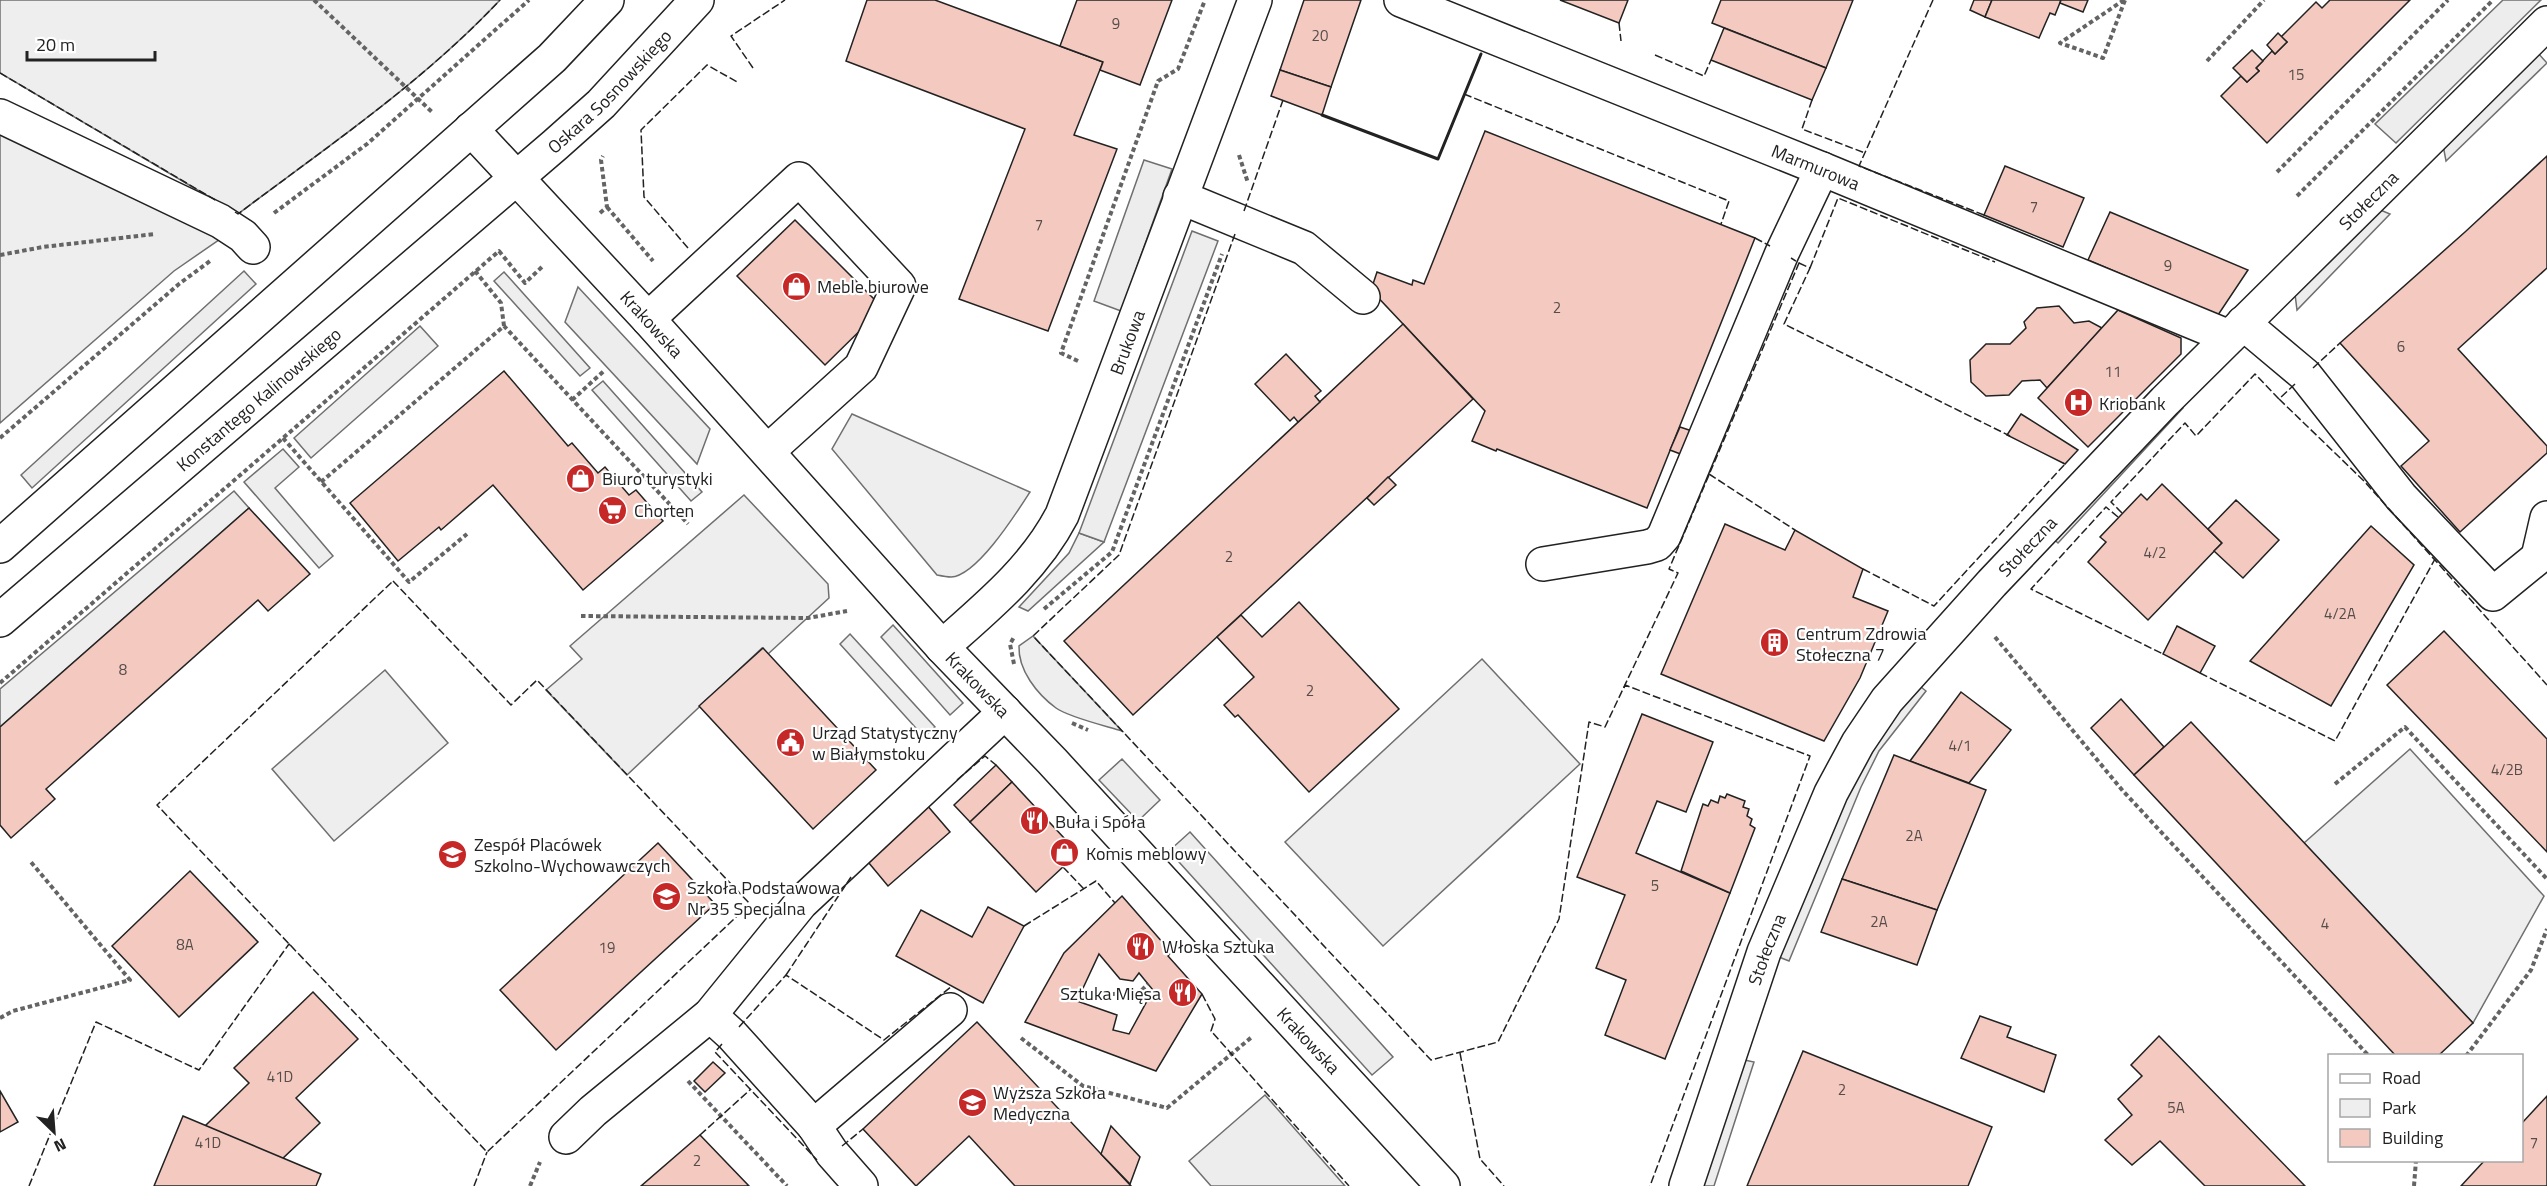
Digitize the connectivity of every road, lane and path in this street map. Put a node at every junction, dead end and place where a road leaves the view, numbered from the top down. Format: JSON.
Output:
{"nodes":[{"id":1,"x":314,"y":0,"type":"edge"},
{"id":2,"x":608,"y":0,"type":"edge"},
{"id":3,"x":697,"y":0,"type":"edge"},
{"id":4,"x":1205,"y":0,"type":"edge"},
{"id":5,"x":1254,"y":0,"type":"edge"},
{"id":6,"x":1401,"y":0,"type":"edge"},
{"id":7,"x":2125,"y":0,"type":"edge"},
{"id":8,"x":2256,"y":0,"type":"edge"},
{"id":9,"x":2448,"y":0,"type":"edge"},
{"id":10,"x":2493,"y":0,"type":"edge"},
{"id":11,"x":2263,"y":1,"type":"edge"},
{"id":12,"x":2547,"y":23,"type":"edge"},
{"id":13,"x":2207,"y":61,"type":"dead end"},
{"id":14,"x":432,"y":112,"type":"dead end"},
{"id":15,"x":0,"y":116,"type":"edge"},
{"id":16,"x":471,"y":129,"type":"junction"},
{"id":17,"x":1237,"y":148,"type":"dead end"},
{"id":18,"x":1822,"y":169,"type":"junction"},
{"id":19,"x":2277,"y":172,"type":"dead end"},
{"id":20,"x":517,"y":178,"type":"junction"},
{"id":21,"x":2297,"y":196,"type":"dead end"},
{"id":22,"x":1180,"y":197,"type":"junction"},
{"id":23,"x":607,"y":207,"type":"dead end"},
{"id":24,"x":1235,"y":220,"type":"junction"},
{"id":25,"x":158,"y":234,"type":"dead end"},
{"id":26,"x":253,"y":247,"type":"dead end"},
{"id":27,"x":0,"y":255,"type":"edge"},
{"id":28,"x":476,"y":271,"type":"dead end"},
{"id":29,"x":678,"y":291,"type":"junction"},
{"id":30,"x":1363,"y":297,"type":"dead end"},
{"id":31,"x":648,"y":319,"type":"junction"},
{"id":32,"x":504,"y":326,"type":"junction"},
{"id":33,"x":2236,"y":330,"type":"junction"},
{"id":34,"x":1082,"y":362,"type":"dead end"},
{"id":35,"x":604,"y":370,"type":"dead end"},
{"id":36,"x":572,"y":400,"type":"junction"},
{"id":37,"x":283,"y":438,"type":"dead end"},
{"id":38,"x":768,"y":451,"type":"junction"},
{"id":39,"x":321,"y":482,"type":"junction"},
{"id":40,"x":2547,"y":518,"type":"edge"},
{"id":41,"x":688,"y":524,"type":"dead end"},
{"id":42,"x":467,"y":534,"type":"dead end"},
{"id":43,"x":0,"y":546,"type":"edge"},
{"id":44,"x":2542,"y":554,"type":"edge"},
{"id":45,"x":1543,"y":564,"type":"dead end"},
{"id":46,"x":848,"y":610,"type":"dead end"},
{"id":47,"x":1043,"y":610,"type":"dead end"},
{"id":48,"x":581,"y":616,"type":"dead end"},
{"id":49,"x":0,"y":620,"type":"edge"},
{"id":50,"x":1017,"y":632,"type":"dead end"},
{"id":51,"x":1995,"y":636,"type":"dead end"},
{"id":52,"x":942,"y":647,"type":"junction"},
{"id":53,"x":1018,"y":671,"type":"dead end"},
{"id":54,"x":1005,"y":712,"type":"junction"},
{"id":55,"x":1063,"y":719,"type":"dead end"},
{"id":56,"x":1088,"y":730,"type":"dead end"},
{"id":57,"x":2335,"y":784,"type":"dead end"},
{"id":58,"x":30,"y":861,"type":"dead end"},
{"id":59,"x":2547,"y":879,"type":"edge"},
{"id":60,"x":2547,"y":929,"type":"edge"},
{"id":61,"x":1148,"y":984,"type":"dead end"},
{"id":62,"x":1113,"y":994,"type":"dead end"},
{"id":63,"x":950,"y":1010,"type":"dead end"},
{"id":64,"x":710,"y":1015,"type":"junction"},
{"id":65,"x":0,"y":1018,"type":"edge"},
{"id":66,"x":1254,"y":1035,"type":"dead end"},
{"id":67,"x":1021,"y":1038,"type":"dead end"},
{"id":68,"x":663,"y":1054,"type":"junction"},
{"id":69,"x":2367,"y":1054,"type":"edge"},
{"id":70,"x":2468,"y":1054,"type":"edge"},
{"id":71,"x":814,"y":1126,"type":"junction"},
{"id":72,"x":566,"y":1137,"type":"dead end"},
{"id":73,"x":2416,"y":1162,"type":"edge"},
{"id":74,"x":787,"y":1186,"type":"edge"},
{"id":75,"x":861,"y":1186,"type":"edge"},
{"id":76,"x":1443,"y":1186,"type":"edge"},
{"id":77,"x":1686,"y":1186,"type":"edge"},
{"id":78,"x":2414,"y":1186,"type":"edge"}],
"edges":[{"from":1,"to":14,"type":"path"},
{"from":2,"to":16,"type":"street"},
{"from":3,"to":20,"type":"street","name":"Oskara Sosnowskiego"},
{"from":4,"to":34,"type":"path"},
{"from":5,"to":22,"type":"street","name":"Brukowa"},
{"from":6,"to":18,"type":"street","name":"Marmurowa"},
{"from":7,"to":7,"type":"path"},
{"from":8,"to":11,"type":"path"},
{"from":9,"to":19,"type":"path"},
{"from":10,"to":21,"type":"path"},
{"from":11,"to":13,"type":"path"},
{"from":12,"to":33,"type":"street","name":"Stołeczna"},
{"from":15,"to":26,"type":"street"},
{"from":16,"to":20,"type":"street","name":"Krakowska"},
{"from":16,"to":43,"type":"street"},
{"from":17,"to":24,"type":"path"},
{"from":18,"to":33,"type":"street","name":"Marmurowa"},
{"from":18,"to":45,"type":"street"},
{"from":20,"to":31,"type":"street","name":"Krakowska"},
{"from":20,"to":49,"type":"street","name":"Konstantego Kalinowskiego"},
{"from":22,"to":24,"type":"street"},
{"from":22,"to":52,"type":"street","name":"Brukowa"},
{"from":23,"to":29,"type":"path"},
{"from":24,"to":30,"type":"street"},
{"from":24,"to":47,"type":"path"},
{"from":25,"to":27,"type":"path"},
{"from":28,"to":32,"type":"path"},
{"from":29,"to":31,"type":"street"},
{"from":29,"to":38,"type":"street"},
{"from":31,"to":38,"type":"street","name":"Krakowska"},
{"from":32,"to":36,"type":"path"},
{"from":32,"to":39,"type":"path"},
{"from":33,"to":44,"type":"street","name":"Marmurowa"},
{"from":33,"to":77,"type":"street","name":"Stołeczna"},
{"from":35,"to":36,"type":"path"},
{"from":36,"to":41,"type":"path"},
{"from":37,"to":39,"type":"path"},
{"from":38,"to":52,"type":"street","name":"Krakowska"},
{"from":39,"to":42,"type":"path"},
{"from":40,"to":44,"type":"street"},
{"from":46,"to":48,"type":"path"},
{"from":50,"to":53,"type":"path"},
{"from":51,"to":69,"type":"path"},
{"from":52,"to":54,"type":"street","name":"Krakowska"},
{"from":54,"to":64,"type":"street"},
{"from":54,"to":76,"type":"street","name":"Krakowska"},
{"from":55,"to":56,"type":"path"},
{"from":57,"to":59,"type":"path"},
{"from":58,"to":65,"type":"path"},
{"from":60,"to":70,"type":"path"},
{"from":61,"to":62,"type":"path"},
{"from":63,"to":71,"type":"street"},
{"from":64,"to":68,"type":"street"},
{"from":64,"to":71,"type":"street"},
{"from":66,"to":67,"type":"path"},
{"from":68,"to":72,"type":"street"},
{"from":68,"to":74,"type":"path"},
{"from":71,"to":75,"type":"street"},
{"from":73,"to":78,"type":"path"}]}
